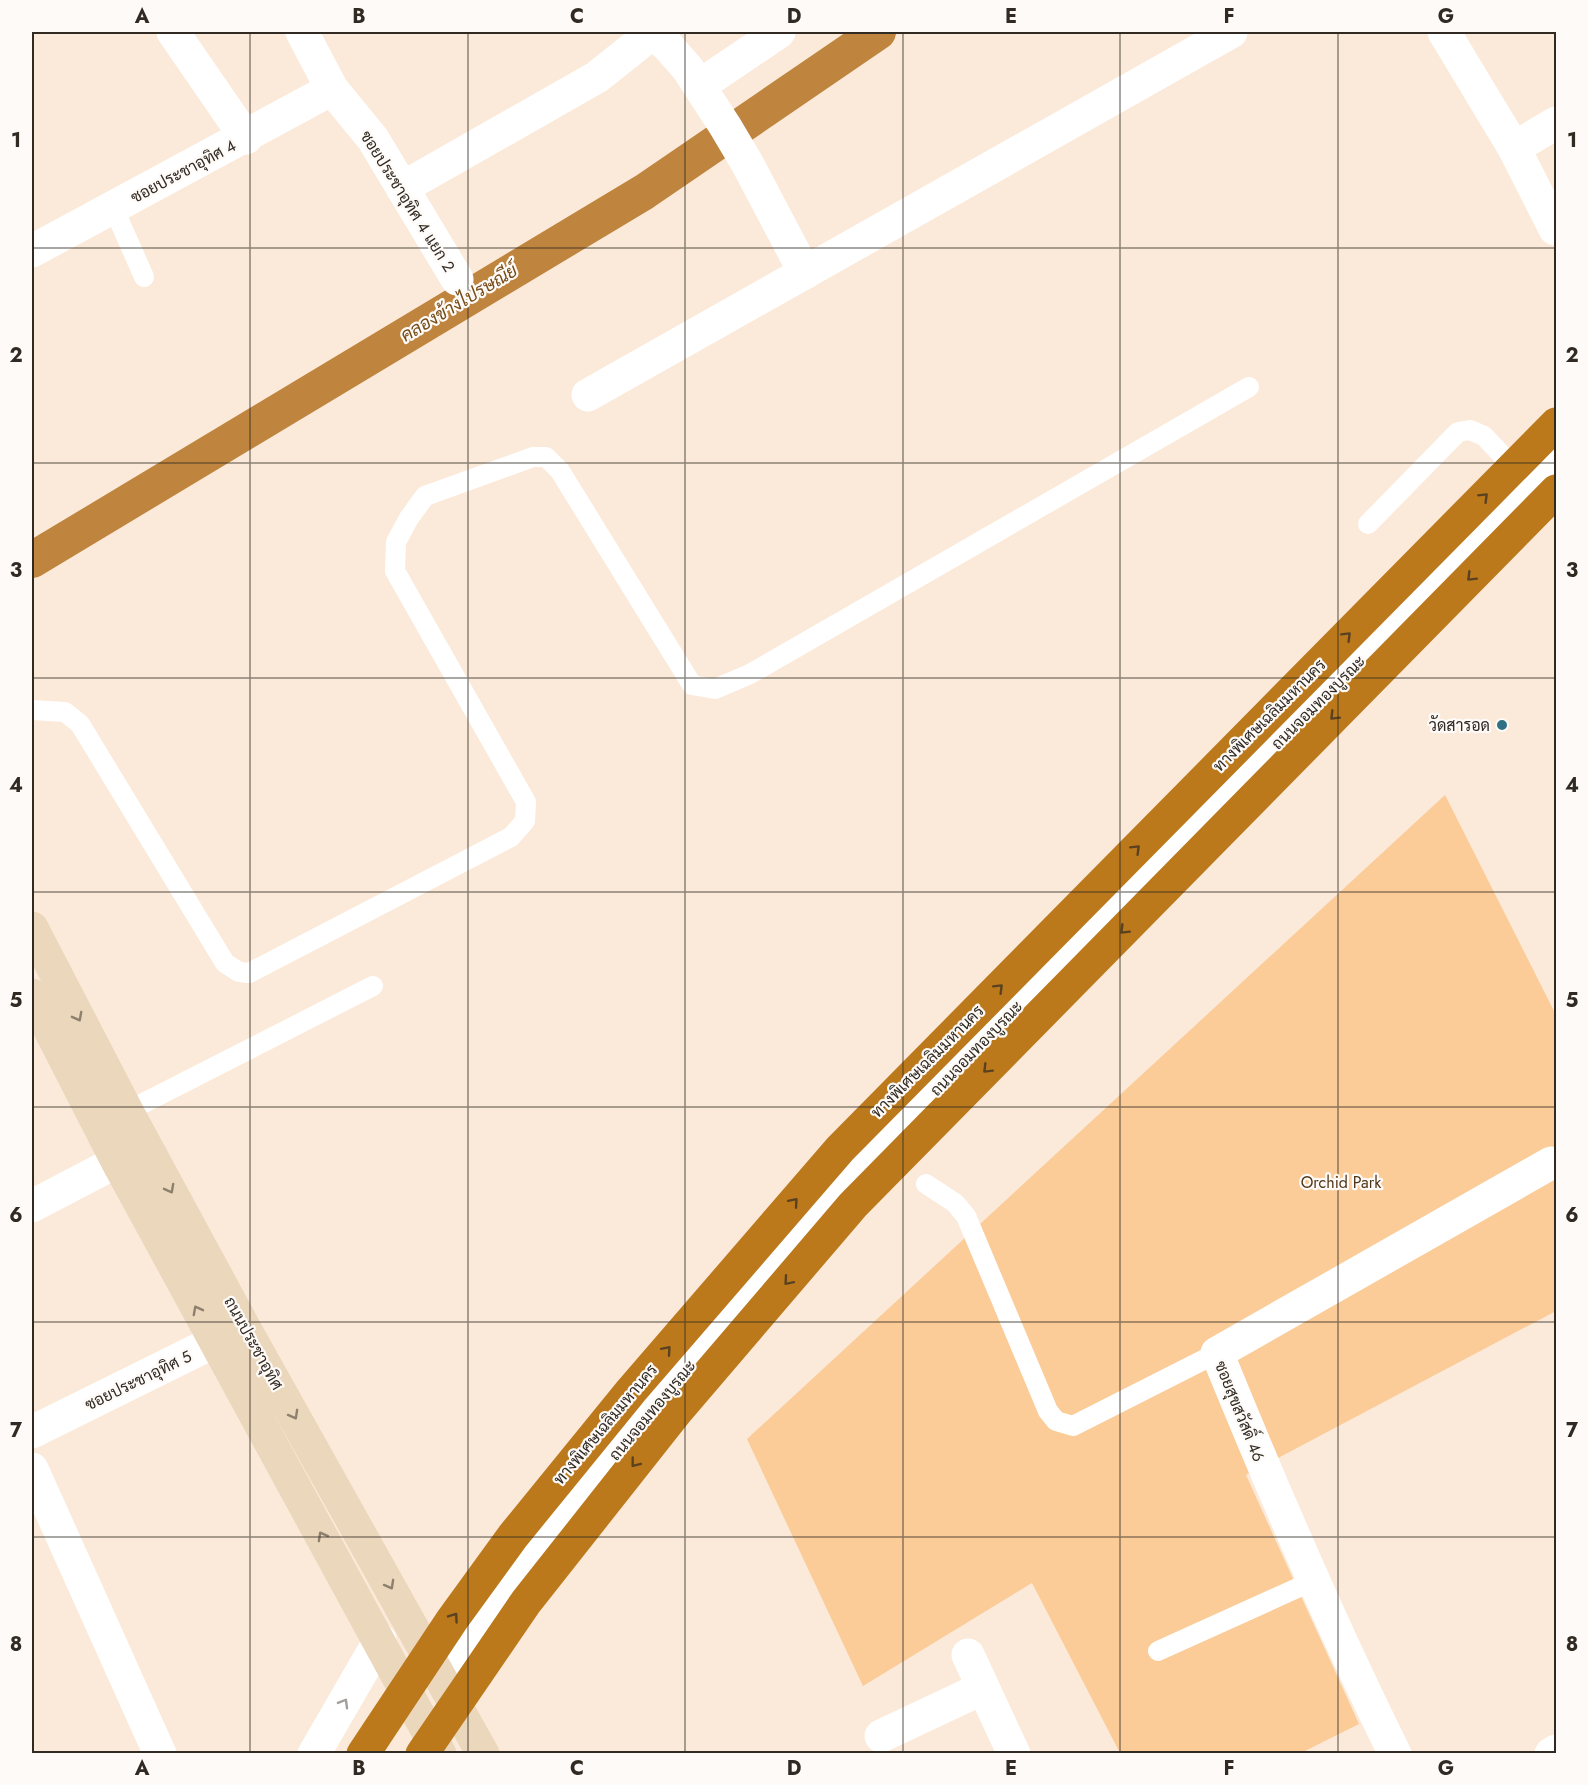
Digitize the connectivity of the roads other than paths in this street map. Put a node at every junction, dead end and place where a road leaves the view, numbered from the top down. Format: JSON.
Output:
{"nodes":[{"id":1,"x":173,"y":32,"type":"edge"},
{"id":2,"x":302,"y":32,"type":"edge"},
{"id":3,"x":779,"y":32,"type":"edge"},
{"id":4,"x":1231,"y":32,"type":"edge"},
{"id":5,"x":1444,"y":32,"type":"edge"},
{"id":6,"x":650,"y":33,"type":"edge"},
{"id":7,"x":699,"y":86,"type":"junction"},
{"id":8,"x":332,"y":89,"type":"junction"},
{"id":9,"x":1557,"y":123,"type":"edge"},
{"id":10,"x":246,"y":138,"type":"junction"},
{"id":11,"x":1514,"y":148,"type":"junction"},
{"id":12,"x":402,"y":188,"type":"junction"},
{"id":13,"x":114,"y":208,"type":"junction"},
{"id":14,"x":1556,"y":229,"type":"edge"},
{"id":15,"x":32,"y":251,"type":"edge"},
{"id":16,"x":805,"y":273,"type":"junction"},
{"id":17,"x":144,"y":277,"type":"dead end"},
{"id":18,"x":457,"y":279,"type":"dead end"},
{"id":19,"x":1249,"y":387,"type":"dead end"},
{"id":20,"x":588,"y":395,"type":"dead end"},
{"id":21,"x":1557,"y":424,"type":"edge"},
{"id":22,"x":1557,"y":459,"type":"edge"},
{"id":23,"x":1544,"y":488,"type":"edge"},
{"id":24,"x":1557,"y":514,"type":"edge"},
{"id":25,"x":1368,"y":524,"type":"dead end"},
{"id":26,"x":32,"y":710,"type":"edge"},
{"id":27,"x":32,"y":928,"type":"edge"},
{"id":28,"x":43,"y":980,"type":"edge"},
{"id":29,"x":373,"y":986,"type":"dead end"},
{"id":30,"x":32,"y":995,"type":"edge"},
{"id":31,"x":113,"y":1118,"type":"junction"},
{"id":32,"x":147,"y":1146,"type":"junction"},
{"id":33,"x":117,"y":1161,"type":"junction"},
{"id":34,"x":1551,"y":1164,"type":"dead end"},
{"id":35,"x":926,"y":1184,"type":"dead end"},
{"id":36,"x":32,"y":1206,"type":"edge"},
{"id":37,"x":244,"y":1327,"type":"junction"},
{"id":38,"x":215,"y":1342,"type":"junction"},
{"id":39,"x":1216,"y":1353,"type":"junction"},
{"id":40,"x":32,"y":1432,"type":"edge"},
{"id":41,"x":32,"y":1468,"type":"edge"},
{"id":42,"x":1315,"y":1580,"type":"junction"},
{"id":43,"x":380,"y":1640,"type":"junction"},
{"id":44,"x":1158,"y":1651,"type":"dead end"},
{"id":45,"x":968,"y":1655,"type":"dead end"},
{"id":46,"x":442,"y":1678,"type":"junction"},
{"id":47,"x":983,"y":1688,"type":"junction"},
{"id":48,"x":881,"y":1736,"type":"dead end"},
{"id":49,"x":1557,"y":1751,"type":"edge"},
{"id":50,"x":160,"y":1754,"type":"edge"},
{"id":51,"x":314,"y":1754,"type":"edge"},
{"id":52,"x":363,"y":1754,"type":"edge"},
{"id":53,"x":422,"y":1754,"type":"edge"},
{"id":54,"x":440,"y":1754,"type":"edge"},
{"id":55,"x":483,"y":1754,"type":"edge"},
{"id":56,"x":1014,"y":1754,"type":"edge"},
{"id":57,"x":1395,"y":1754,"type":"edge"},
{"id":58,"x":1551,"y":1754,"type":"edge"}],
"edges":[{"from":1,"to":10,"type":"street"},
{"from":2,"to":8,"type":"street","name":"ซอยประชาอุทิศ 4 แยก 2"},
{"from":3,"to":7,"type":"street"},
{"from":4,"to":16,"type":"street"},
{"from":5,"to":11,"type":"street"},
{"from":6,"to":7,"type":"street"},
{"from":6,"to":12,"type":"street"},
{"from":7,"to":16,"type":"street"},
{"from":8,"to":10,"type":"street","name":"ซอยประชาอุทิศ 4"},
{"from":8,"to":12,"type":"street","name":"ซอยประชาอุทิศ 4 แยก 2"},
{"from":9,"to":11,"type":"street"},
{"from":10,"to":13,"type":"street","name":"ซอยประชาอุทิศ 4"},
{"from":11,"to":14,"type":"street"},
{"from":12,"to":18,"type":"street","name":"ซอยประชาอุทิศ 4 แยก 2"},
{"from":13,"to":15,"type":"street","name":"ซอยประชาอุทิศ 4"},
{"from":13,"to":17,"type":"lane"},
{"from":16,"to":20,"type":"street"},
{"from":19,"to":26,"type":"lane"},
{"from":52,"to":21,"type":"highway","name":"ทางพิเศษเฉลิมมหานคร","one_way":true},
{"from":22,"to":23,"type":"street","name":"ถนนจอมทองบูรณะ"},
{"from":23,"to":24,"type":"lane"},
{"from":23,"to":25,"type":"lane"},
{"from":23,"to":46,"type":"street","name":"ถนนจอมทองบูรณะ"},
{"from":23,"to":53,"type":"highway","one_way":true},
{"from":27,"to":28,"type":"main road","name":"ถนนประชาอุทิศ"},
{"from":28,"to":31,"type":"main road","name":"ถนนประชาอุทิศ","one_way":true},
{"from":29,"to":31,"type":"lane"},
{"from":30,"to":31,"type":"main road","name":"ถนนประชาอุทิศ"},
{"from":31,"to":32,"type":"main road","name":"ถนนประชาอุทิศ"},
{"from":31,"to":33,"type":"main road","name":"ถนนประชาอุทิศ"},
{"from":32,"to":33,"type":"street"},
{"from":32,"to":37,"type":"main road","name":"ถนนประชาอุทิศ","one_way":true},
{"from":33,"to":36,"type":"street"},
{"from":38,"to":33,"type":"main road","name":"ถนนประชาอุทิศ","one_way":true},
{"from":34,"to":39,"type":"street","name":"ซอยสุขสวัสดิ์ 46"},
{"from":35,"to":39,"type":"lane"},
{"from":37,"to":38,"type":"street","name":"ซอยประชาอุทิศ 5"},
{"from":37,"to":46,"type":"main road","name":"ถนนประชาอุทิศ","one_way":true},
{"from":38,"to":40,"type":"street","name":"ซอยประชาอุทิศ 5"},
{"from":43,"to":38,"type":"main road","name":"ถนนประชาอุทิศ","one_way":true},
{"from":39,"to":42,"type":"street","name":"ซอยสุขสวัสดิ์ 46"},
{"from":41,"to":50,"type":"street"},
{"from":42,"to":44,"type":"lane"},
{"from":42,"to":57,"type":"street","name":"ซอยสุขสวัสดิ์ 46"},
{"from":51,"to":43,"type":"street","one_way":true},
{"from":43,"to":54,"type":"main road","name":"ถนนประชาอุทิศ"},
{"from":45,"to":47,"type":"street"},
{"from":46,"to":55,"type":"main road","name":"ถนนประชาอุทิศ"},
{"from":47,"to":48,"type":"street"},
{"from":47,"to":56,"type":"street"},
{"from":49,"to":58,"type":"street"}]}
